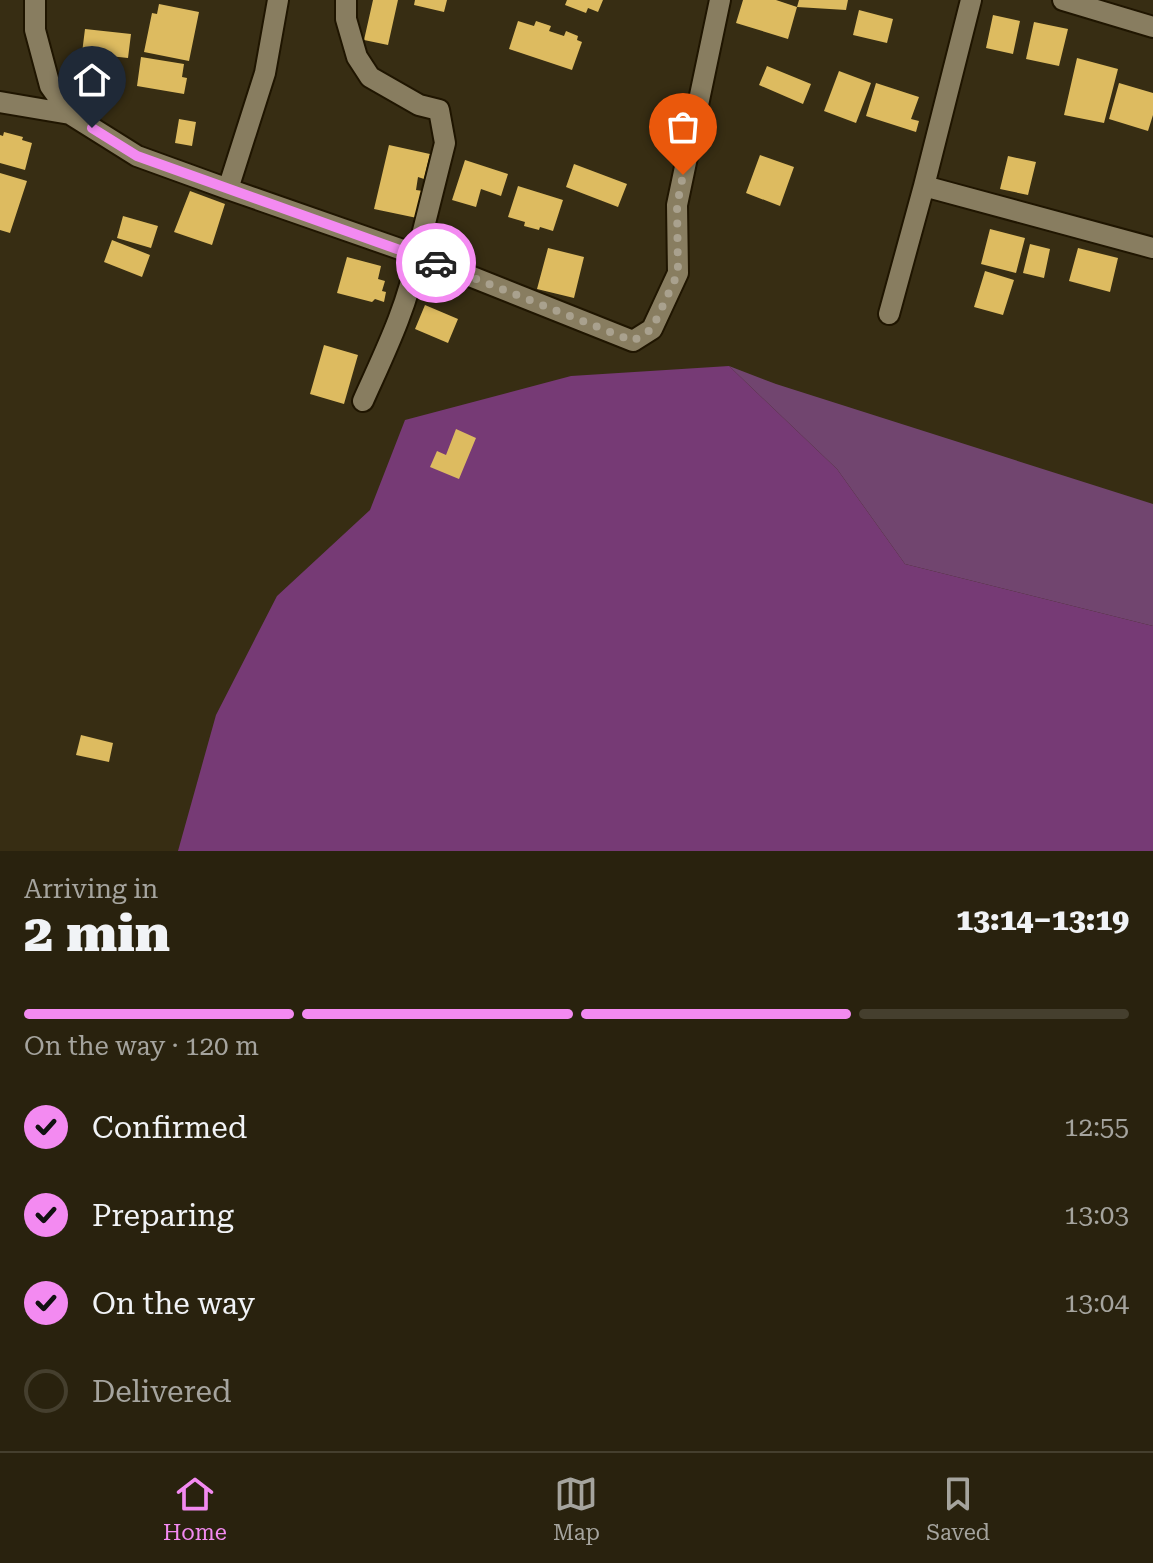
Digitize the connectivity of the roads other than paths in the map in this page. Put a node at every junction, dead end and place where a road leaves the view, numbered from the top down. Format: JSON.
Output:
{"nodes":[{"id":1,"x":35,"y":0,"type":"edge"},
{"id":2,"x":278,"y":0,"type":"edge"},
{"id":3,"x":346,"y":0,"type":"edge"},
{"id":4,"x":720,"y":0,"type":"edge"},
{"id":5,"x":971,"y":0,"type":"edge"},
{"id":6,"x":1063,"y":0,"type":"edge"},
{"id":7,"x":1153,"y":27,"type":"edge"},
{"id":8,"x":0,"y":102,"type":"edge"},
{"id":9,"x":70,"y":114,"type":"junction"},
{"id":10,"x":924,"y":186,"type":"junction"},
{"id":11,"x":228,"y":189,"type":"junction"},
{"id":12,"x":1153,"y":248,"type":"edge"},
{"id":13,"x":417,"y":255,"type":"junction"},
{"id":14,"x":889,"y":314,"type":"dead end"},
{"id":15,"x":363,"y":401,"type":"dead end"}],
"edges":[{"from":1,"to":9,"type":"street"},
{"from":2,"to":11,"type":"street"},
{"from":3,"to":13,"type":"street"},
{"from":4,"to":13,"type":"street"},
{"from":5,"to":10,"type":"street"},
{"from":6,"to":7,"type":"street"},
{"from":8,"to":9,"type":"street"},
{"from":9,"to":11,"type":"street"},
{"from":10,"to":12,"type":"street"},
{"from":10,"to":14,"type":"street"},
{"from":11,"to":13,"type":"street"},
{"from":13,"to":15,"type":"street"}]}
